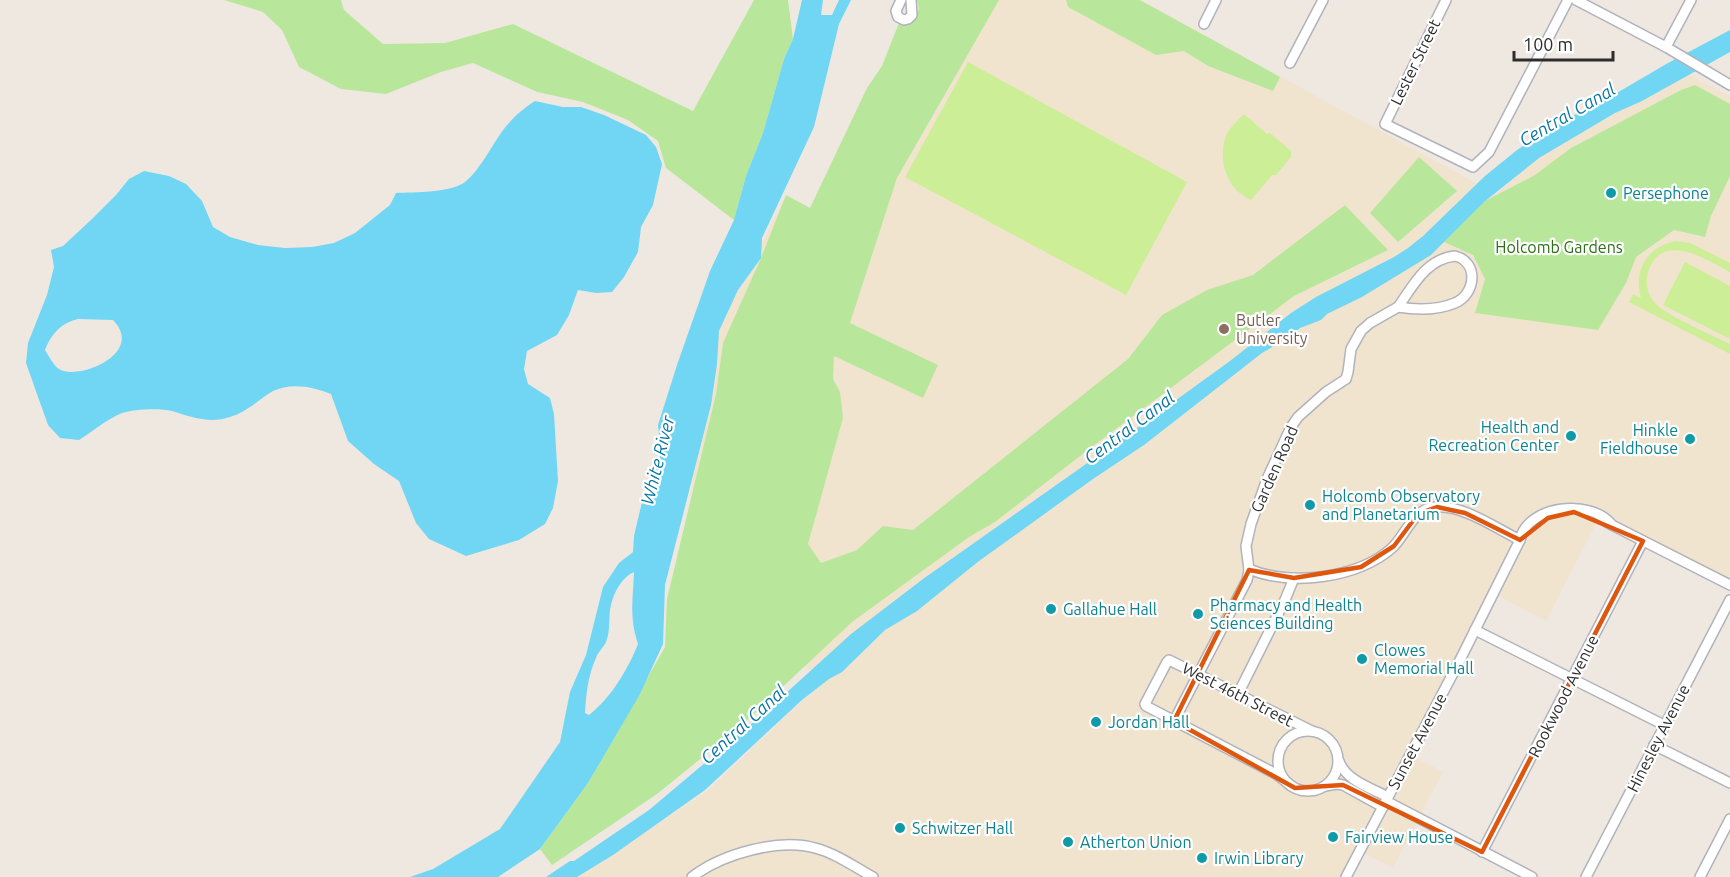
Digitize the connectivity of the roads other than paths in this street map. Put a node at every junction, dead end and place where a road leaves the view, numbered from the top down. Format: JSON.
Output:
{"nodes":[{"id":1,"x":901,"y":0,"type":"edge"},
{"id":2,"x":911,"y":0,"type":"edge"},
{"id":3,"x":1216,"y":0,"type":"edge"},
{"id":4,"x":1323,"y":0,"type":"edge"},
{"id":5,"x":1446,"y":0,"type":"edge"},
{"id":6,"x":1568,"y":0,"type":"edge"},
{"id":7,"x":1576,"y":0,"type":"edge"},
{"id":8,"x":1691,"y":0,"type":"edge"},
{"id":9,"x":1204,"y":24,"type":"dead end"},
{"id":10,"x":1666,"y":47,"type":"junction"},
{"id":11,"x":1290,"y":63,"type":"dead end"},
{"id":12,"x":1730,"y":85,"type":"edge"},
{"id":13,"x":1398,"y":307,"type":"junction"},
{"id":14,"x":1520,"y":540,"type":"junction"},
{"id":15,"x":1643,"y":541,"type":"junction"},
{"id":16,"x":1249,"y":569,"type":"junction"},
{"id":17,"x":1294,"y":578,"type":"junction"},
{"id":18,"x":1730,"y":585,"type":"edge"},
{"id":19,"x":1730,"y":600,"type":"edge"},
{"id":20,"x":1475,"y":630,"type":"junction"},
{"id":21,"x":1198,"y":675,"type":"junction"},
{"id":22,"x":1573,"y":678,"type":"junction"},
{"id":23,"x":1238,"y":694,"type":"junction"},
{"id":24,"x":1174,"y":721,"type":"junction"},
{"id":25,"x":1664,"y":725,"type":"junction"},
{"id":26,"x":1312,"y":731,"type":"junction"},
{"id":27,"x":1654,"y":745,"type":"junction"},
{"id":28,"x":1338,"y":758,"type":"junction"},
{"id":29,"x":1730,"y":783,"type":"edge"},
{"id":30,"x":1325,"y":786,"type":"junction"},
{"id":31,"x":1293,"y":787,"type":"junction"},
{"id":32,"x":1385,"y":802,"type":"junction"},
{"id":33,"x":1730,"y":819,"type":"edge"},
{"id":34,"x":1482,"y":852,"type":"junction"},
{"id":35,"x":692,"y":877,"type":"edge"},
{"id":36,"x":873,"y":877,"type":"edge"},
{"id":37,"x":1346,"y":877,"type":"edge"},
{"id":38,"x":1532,"y":877,"type":"edge"},
{"id":39,"x":1586,"y":877,"type":"edge"},
{"id":40,"x":1700,"y":877,"type":"edge"}],
"edges":[{"from":1,"to":2,"type":"street"},
{"from":3,"to":9,"type":"street"},
{"from":4,"to":11,"type":"street"},
{"from":5,"to":6,"type":"street","name":"Lester Street"},
{"from":7,"to":10,"type":"street"},
{"from":8,"to":10,"type":"street"},
{"from":10,"to":12,"type":"street"},
{"from":13,"to":13,"type":"street","name":"Garden Road"},
{"from":13,"to":16,"type":"street","name":"Garden Road"},
{"from":14,"to":15,"type":"street","name":"Sunset Avenue"},
{"from":14,"to":17,"type":"street"},
{"from":14,"to":20,"type":"street","name":"Sunset Avenue"},
{"from":15,"to":18,"type":"street"},
{"from":15,"to":22,"type":"street","name":"Rookwood Avenue"},
{"from":16,"to":17,"type":"street"},
{"from":16,"to":21,"type":"street"},
{"from":17,"to":23,"type":"street"},
{"from":19,"to":25,"type":"street","name":"Hinesley Avenue"},
{"from":20,"to":22,"type":"street"},
{"from":20,"to":32,"type":"street","name":"Sunset Avenue"},
{"from":21,"to":23,"type":"street","name":"West 46th Street"},
{"from":21,"to":24,"type":"street"},
{"from":21,"to":24,"type":"street","name":"West 46th Street"},
{"from":22,"to":25,"type":"street"},
{"from":22,"to":34,"type":"street","name":"Rookwood Avenue"},
{"from":23,"to":26,"type":"street","name":"West 46th Street"},
{"from":24,"to":31,"type":"street","name":"West 46th Street"},
{"from":25,"to":27,"type":"street","name":"Hinesley Avenue"},
{"from":26,"to":28,"type":"street","name":"West 46th Street"},
{"from":26,"to":31,"type":"street","name":"West 46th Street"},
{"from":27,"to":29,"type":"street"},
{"from":27,"to":39,"type":"street","name":"Hinesley Avenue"},
{"from":28,"to":30,"type":"street"},
{"from":28,"to":32,"type":"street","name":"West 46th Street"},
{"from":30,"to":31,"type":"street","name":"West 46th Street"},
{"from":30,"to":32,"type":"street","name":"West 46th Street"},
{"from":32,"to":34,"type":"street","name":"West 46th Street"},
{"from":32,"to":37,"type":"street","name":"Sunset Avenue"},
{"from":33,"to":40,"type":"street"},
{"from":34,"to":38,"type":"street","name":"West 46th Street"},
{"from":35,"to":36,"type":"street"}]}
